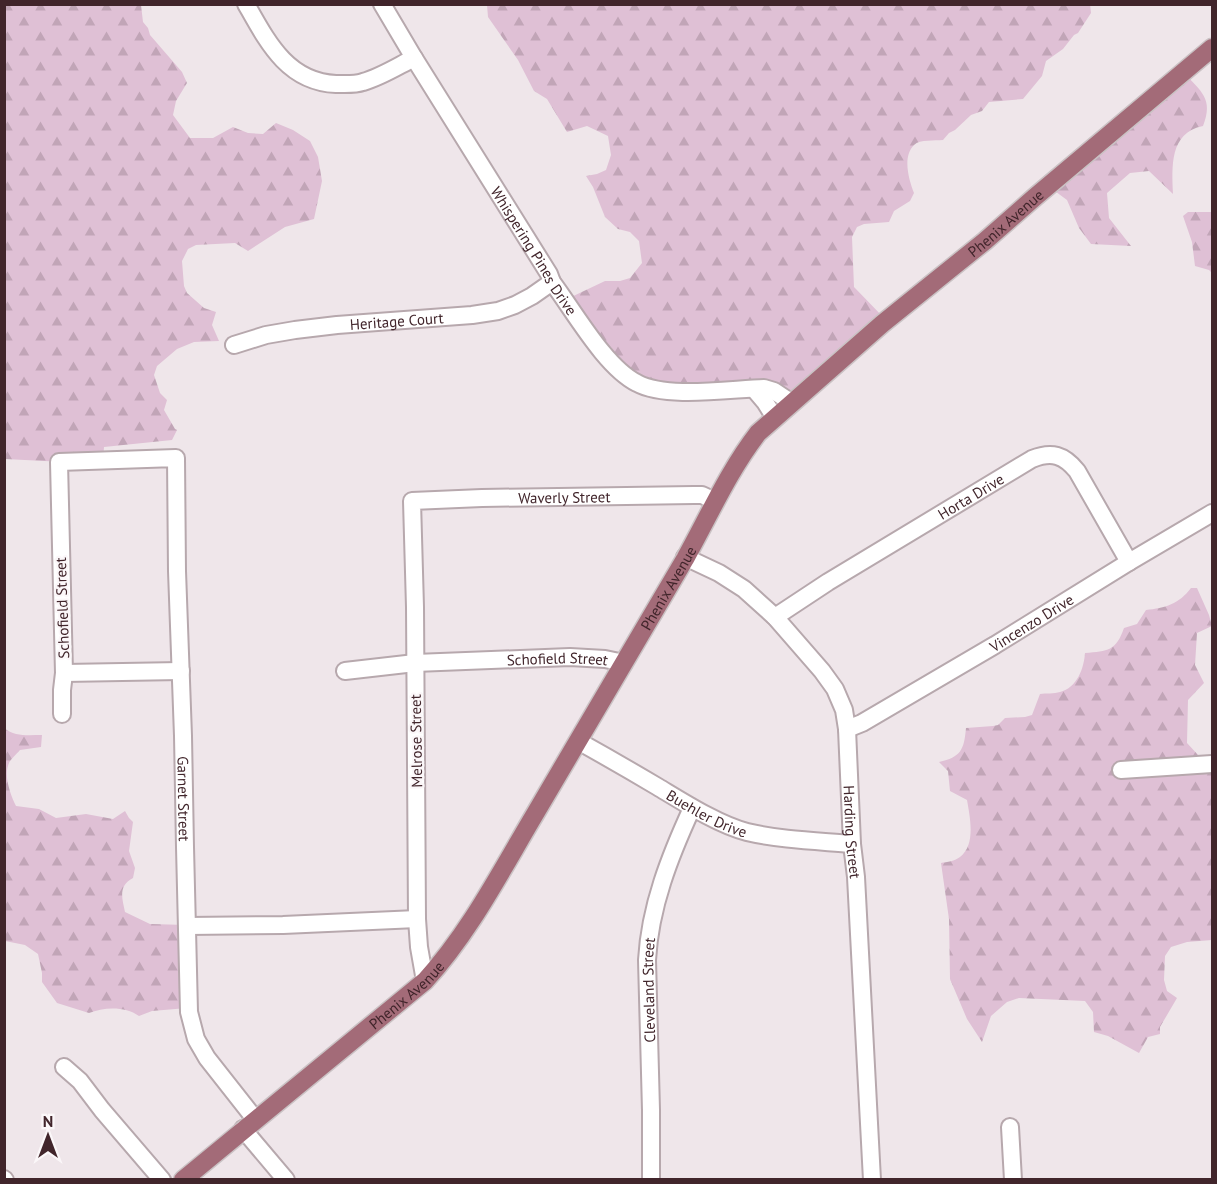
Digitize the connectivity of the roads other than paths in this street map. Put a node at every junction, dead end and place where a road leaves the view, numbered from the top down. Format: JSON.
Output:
{"nodes":[{"id":1,"x":246,"y":4,"type":"edge"},
{"id":2,"x":382,"y":4,"type":"edge"},
{"id":3,"x":1212,"y":48,"type":"edge"},
{"id":4,"x":414,"y":58,"type":"junction"},
{"id":5,"x":552,"y":282,"type":"junction"},
{"id":6,"x":234,"y":345,"type":"dead end"},
{"id":7,"x":754,"y":388,"type":"junction"},
{"id":8,"x":792,"y":403,"type":"junction"},
{"id":9,"x":775,"y":418,"type":"junction"},
{"id":10,"x":176,"y":458,"type":"joint"},
{"id":11,"x":412,"y":501,"type":"joint"},
{"id":12,"x":714,"y":501,"type":"junction"},
{"id":13,"x":1212,"y":513,"type":"edge"},
{"id":14,"x":685,"y":557,"type":"junction"},
{"id":15,"x":1129,"y":562,"type":"junction"},
{"id":16,"x":775,"y":617,"type":"junction"},
{"id":17,"x":415,"y":663,"type":"junction"},
{"id":18,"x":624,"y":663,"type":"junction"},
{"id":19,"x":181,"y":671,"type":"junction"},
{"id":20,"x":345,"y":671,"type":"dead end"},
{"id":21,"x":64,"y":674,"type":"junction"},
{"id":22,"x":62,"y":714,"type":"dead end"},
{"id":23,"x":847,"y":729,"type":"junction"},
{"id":24,"x":578,"y":741,"type":"junction"},
{"id":25,"x":1212,"y":764,"type":"edge"},
{"id":26,"x":1121,"y":770,"type":"dead end"},
{"id":27,"x":692,"y":808,"type":"junction"},
{"id":28,"x":852,"y":844,"type":"junction"},
{"id":29,"x":417,"y":919,"type":"junction"},
{"id":30,"x":187,"y":926,"type":"junction"},
{"id":31,"x":425,"y":981,"type":"junction"},
{"id":32,"x":64,"y":1067,"type":"dead end"},
{"id":33,"x":249,"y":1124,"type":"junction"},
{"id":34,"x":1010,"y":1127,"type":"dead end"},
{"id":35,"x":162,"y":1179,"type":"edge"},
{"id":36,"x":183,"y":1179,"type":"edge"},
{"id":37,"x":286,"y":1179,"type":"edge"},
{"id":38,"x":651,"y":1179,"type":"edge"},
{"id":39,"x":872,"y":1179,"type":"edge"},
{"id":40,"x":1013,"y":1179,"type":"edge"}],
"edges":[{"from":1,"to":4,"type":"street"},
{"from":2,"to":4,"type":"street","name":"Whispering Pines Drive"},
{"from":3,"to":8,"type":"main road","name":"Phenix Avenue"},
{"from":4,"to":5,"type":"street","name":"Whispering Pines Drive"},
{"from":5,"to":6,"type":"street","name":"Heritage Court"},
{"from":5,"to":7,"type":"street","name":"Whispering Pines Drive"},
{"from":7,"to":8,"type":"street","name":"Whispering Pines Drive"},
{"from":7,"to":9,"type":"street"},
{"from":8,"to":9,"type":"main road","name":"Phenix Avenue"},
{"from":9,"to":12,"type":"main road","name":"Phenix Avenue"},
{"from":10,"to":19,"type":"street","name":"Garnet Street"},
{"from":10,"to":21,"type":"street","name":"Schofield Street"},
{"from":11,"to":12,"type":"street","name":"Waverly Street"},
{"from":11,"to":17,"type":"street","name":"Melrose Street"},
{"from":12,"to":14,"type":"main road","name":"Phenix Avenue"},
{"from":13,"to":15,"type":"street","name":"Vincenzo Drive"},
{"from":14,"to":16,"type":"street","name":"Harding Street"},
{"from":14,"to":18,"type":"main road","name":"Phenix Avenue"},
{"from":15,"to":16,"type":"street","name":"Horta Drive"},
{"from":15,"to":23,"type":"street","name":"Vincenzo Drive"},
{"from":16,"to":23,"type":"street","name":"Harding Street"},
{"from":17,"to":18,"type":"street","name":"Schofield Street"},
{"from":17,"to":20,"type":"street","name":"Schofield Street"},
{"from":17,"to":29,"type":"street","name":"Melrose Street"},
{"from":18,"to":24,"type":"main road","name":"Phenix Avenue"},
{"from":19,"to":21,"type":"street","name":"Schofield Street"},
{"from":19,"to":30,"type":"street","name":"Garnet Street"},
{"from":21,"to":22,"type":"street"},
{"from":23,"to":28,"type":"street","name":"Harding Street"},
{"from":24,"to":27,"type":"street","name":"Buehler Drive"},
{"from":24,"to":31,"type":"main road","name":"Phenix Avenue"},
{"from":25,"to":26,"type":"street"},
{"from":27,"to":28,"type":"street","name":"Buehler Drive"},
{"from":27,"to":38,"type":"street","name":"Cleveland Street"},
{"from":28,"to":39,"type":"street","name":"Harding Street"},
{"from":29,"to":30,"type":"street"},
{"from":29,"to":31,"type":"street","name":"Melrose Street"},
{"from":30,"to":33,"type":"street","name":"Garnet Street"},
{"from":31,"to":33,"type":"main road","name":"Phenix Avenue"},
{"from":32,"to":35,"type":"street"},
{"from":33,"to":36,"type":"main road","name":"Phenix Avenue"},
{"from":33,"to":37,"type":"street","name":"Garnet Street"},
{"from":34,"to":40,"type":"street"}]}
